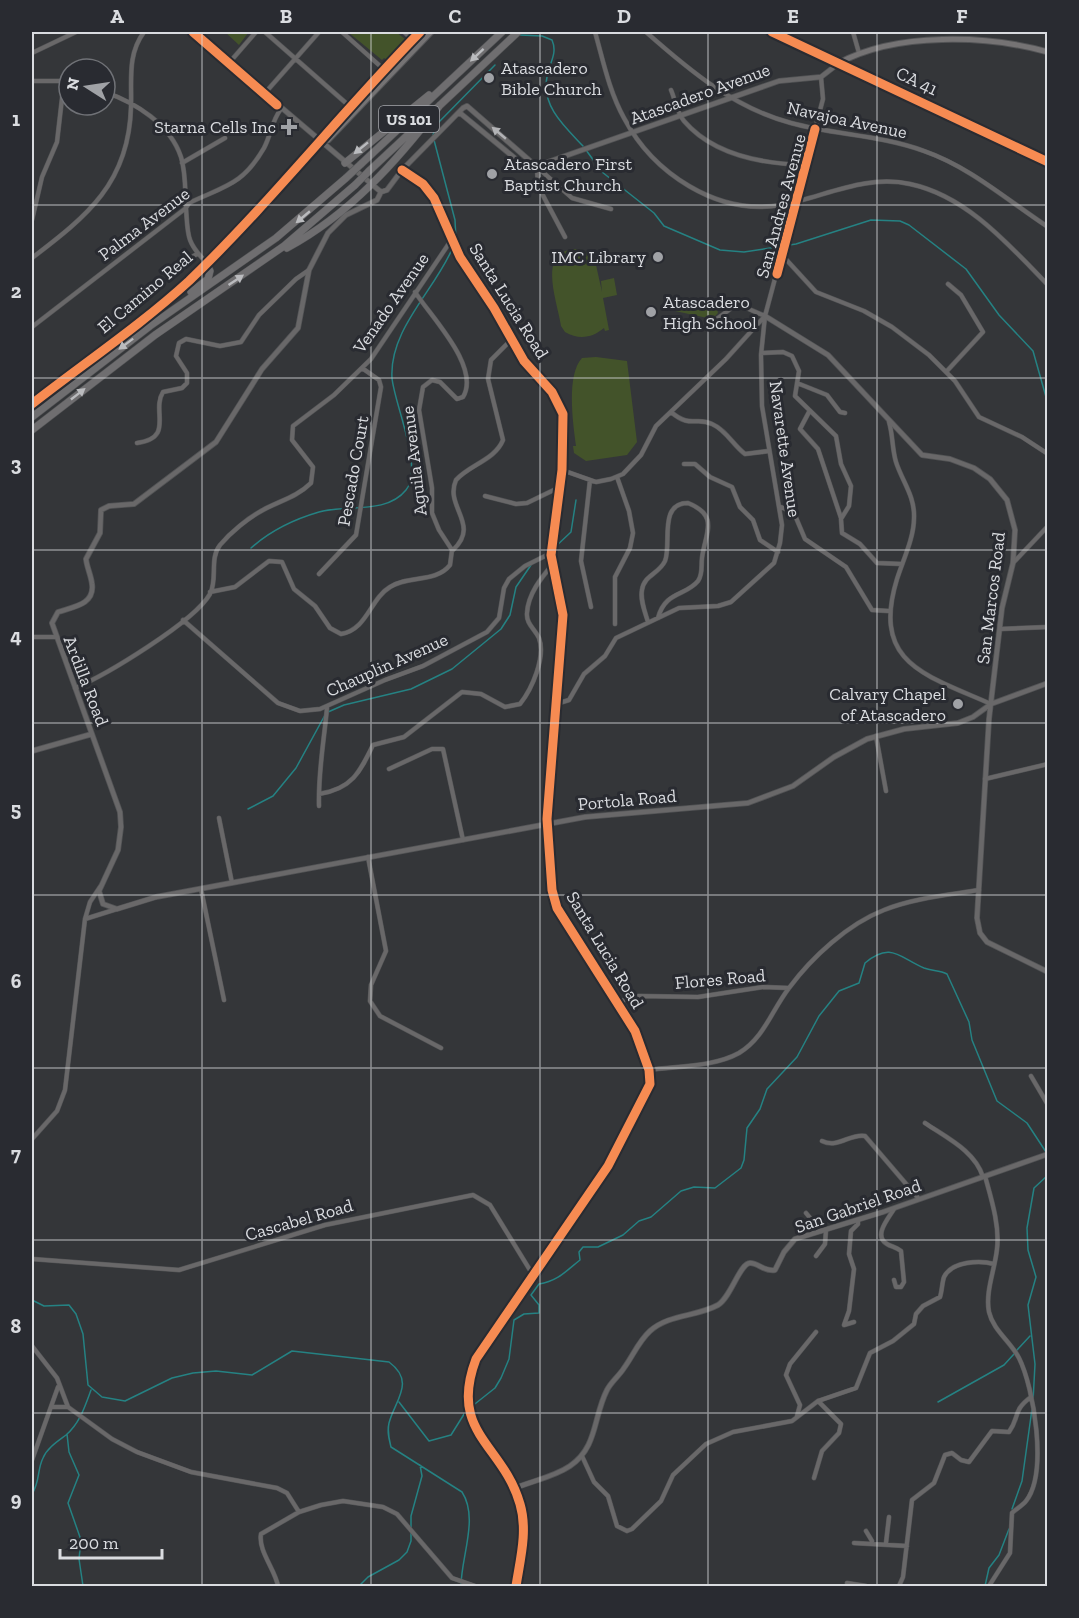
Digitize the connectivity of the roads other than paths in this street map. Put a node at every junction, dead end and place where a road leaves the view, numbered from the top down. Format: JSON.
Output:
{"nodes":[{"id":1,"x":76,"y":32,"type":"edge"},
{"id":2,"x":144,"y":32,"type":"edge"},
{"id":3,"x":193,"y":32,"type":"edge"},
{"id":4,"x":256,"y":32,"type":"edge"},
{"id":5,"x":265,"y":32,"type":"edge"},
{"id":6,"x":319,"y":32,"type":"edge"},
{"id":7,"x":342,"y":32,"type":"edge"},
{"id":8,"x":404,"y":32,"type":"edge"},
{"id":9,"x":420,"y":32,"type":"edge"},
{"id":10,"x":430,"y":32,"type":"edge"},
{"id":11,"x":595,"y":32,"type":"edge"},
{"id":12,"x":646,"y":32,"type":"edge"},
{"id":13,"x":772,"y":32,"type":"edge"},
{"id":14,"x":853,"y":32,"type":"edge"},
{"id":15,"x":500,"y":33,"type":"edge"},
{"id":16,"x":517,"y":35,"type":"edge"},
{"id":17,"x":412,"y":39,"type":"junction"},
{"id":18,"x":418,"y":44,"type":"junction"},
{"id":19,"x":1047,"y":52,"type":"edge"},
{"id":20,"x":32,"y":53,"type":"edge"},
{"id":21,"x":859,"y":53,"type":"junction"},
{"id":22,"x":296,"y":58,"type":"junction"},
{"id":23,"x":229,"y":63,"type":"junction"},
{"id":24,"x":839,"y":63,"type":"junction"},
{"id":25,"x":384,"y":69,"type":"junction"},
{"id":26,"x":389,"y":74,"type":"junction"},
{"id":27,"x":457,"y":74,"type":"junction"},
{"id":28,"x":821,"y":77,"type":"junction"},
{"id":29,"x":32,"y":81,"type":"edge"},
{"id":30,"x":57,"y":81,"type":"edge"},
{"id":31,"x":256,"y":86,"type":"junction"},
{"id":32,"x":671,"y":90,"type":"dead end"},
{"id":33,"x":266,"y":93,"type":"junction"},
{"id":34,"x":117,"y":97,"type":"edge"},
{"id":35,"x":732,"y":98,"type":"junction"},
{"id":36,"x":132,"y":104,"type":"junction"},
{"id":37,"x":440,"y":105,"type":"junction"},
{"id":38,"x":279,"y":107,"type":"junction"},
{"id":39,"x":353,"y":109,"type":"junction"},
{"id":40,"x":460,"y":113,"type":"junction"},
{"id":41,"x":61,"y":117,"type":"edge"},
{"id":42,"x":681,"y":117,"type":"junction"},
{"id":43,"x":815,"y":129,"type":"junction"},
{"id":44,"x":634,"y":134,"type":"junction"},
{"id":45,"x":225,"y":138,"type":"dead end"},
{"id":46,"x":321,"y":142,"type":"junction"},
{"id":47,"x":1047,"y":162,"type":"edge"},
{"id":48,"x":182,"y":163,"type":"junction"},
{"id":49,"x":345,"y":163,"type":"junction"},
{"id":50,"x":806,"y":165,"type":"junction"},
{"id":51,"x":537,"y":167,"type":"junction"},
{"id":52,"x":402,"y":170,"type":"junction"},
{"id":53,"x":372,"y":186,"type":"junction"},
{"id":54,"x":381,"y":192,"type":"junction"},
{"id":55,"x":797,"y":200,"type":"junction"},
{"id":56,"x":186,"y":208,"type":"junction"},
{"id":57,"x":611,"y":209,"type":"dead end"},
{"id":58,"x":32,"y":220,"type":"edge"},
{"id":59,"x":1047,"y":227,"type":"edge"},
{"id":60,"x":565,"y":237,"type":"dead end"},
{"id":61,"x":452,"y":239,"type":"junction"},
{"id":62,"x":783,"y":252,"type":"junction"},
{"id":63,"x":197,"y":254,"type":"junction"},
{"id":64,"x":32,"y":258,"type":"edge"},
{"id":65,"x":264,"y":260,"type":"junction"},
{"id":66,"x":206,"y":263,"type":"junction"},
{"id":67,"x":180,"y":264,"type":"dead end"},
{"id":68,"x":309,"y":270,"type":"junction"},
{"id":69,"x":948,"y":284,"type":"dead end"},
{"id":70,"x":1047,"y":285,"type":"edge"},
{"id":71,"x":415,"y":292,"type":"junction"},
{"id":72,"x":182,"y":303,"type":"junction"},
{"id":73,"x":765,"y":316,"type":"junction"},
{"id":74,"x":714,"y":321,"type":"dead end"},
{"id":75,"x":32,"y":327,"type":"edge"},
{"id":76,"x":511,"y":340,"type":"junction"},
{"id":77,"x":761,"y":353,"type":"junction"},
{"id":78,"x":362,"y":369,"type":"junction"},
{"id":79,"x":946,"y":372,"type":"junction"},
{"id":80,"x":796,"y":383,"type":"junction"},
{"id":81,"x":32,"y":404,"type":"edge"},
{"id":82,"x":671,"y":412,"type":"junction"},
{"id":83,"x":809,"y":412,"type":"junction"},
{"id":84,"x":846,"y":413,"type":"dead end"},
{"id":85,"x":32,"y":417,"type":"edge"},
{"id":86,"x":889,"y":419,"type":"junction"},
{"id":87,"x":32,"y":430,"type":"edge"},
{"id":88,"x":137,"y":443,"type":"dead end"},
{"id":89,"x":769,"y":451,"type":"junction"},
{"id":90,"x":1047,"y":454,"type":"edge"},
{"id":91,"x":684,"y":464,"type":"dead end"},
{"id":92,"x":562,"y":470,"type":"junction"},
{"id":93,"x":617,"y":477,"type":"junction"},
{"id":94,"x":590,"y":480,"type":"junction"},
{"id":95,"x":561,"y":487,"type":"junction"},
{"id":96,"x":485,"y":496,"type":"dead end"},
{"id":97,"x":780,"y":507,"type":"junction"},
{"id":98,"x":841,"y":519,"type":"junction"},
{"id":99,"x":1047,"y":526,"type":"edge"},
{"id":100,"x":452,"y":550,"type":"junction"},
{"id":101,"x":778,"y":552,"type":"junction"},
{"id":102,"x":551,"y":553,"type":"junction"},
{"id":103,"x":1013,"y":563,"type":"junction"},
{"id":104,"x":553,"y":564,"type":"junction"},
{"id":105,"x":902,"y":564,"type":"junction"},
{"id":106,"x":319,"y":574,"type":"dead end"},
{"id":107,"x":210,"y":592,"type":"junction"},
{"id":108,"x":591,"y":607,"type":"dead end"},
{"id":109,"x":889,"y":611,"type":"junction"},
{"id":110,"x":657,"y":618,"type":"junction"},
{"id":111,"x":183,"y":620,"type":"junction"},
{"id":112,"x":648,"y":622,"type":"junction"},
{"id":113,"x":615,"y":624,"type":"dead end"},
{"id":114,"x":1046,"y":626,"type":"edge"},
{"id":115,"x":1000,"y":629,"type":"junction"},
{"id":116,"x":32,"y":637,"type":"edge"},
{"id":117,"x":55,"y":637,"type":"junction"},
{"id":118,"x":1047,"y":683,"type":"edge"},
{"id":119,"x":75,"y":688,"type":"junction"},
{"id":120,"x":556,"y":704,"type":"junction"},
{"id":121,"x":991,"y":704,"type":"junction"},
{"id":122,"x":327,"y":708,"type":"junction"},
{"id":123,"x":92,"y":734,"type":"junction"},
{"id":124,"x":876,"y":736,"type":"junction"},
{"id":125,"x":32,"y":752,"type":"edge"},
{"id":126,"x":1047,"y":764,"type":"edge"},
{"id":127,"x":389,"y":769,"type":"dead end"},
{"id":128,"x":985,"y":779,"type":"junction"},
{"id":129,"x":886,"y":791,"type":"dead end"},
{"id":130,"x":318,"y":794,"type":"junction"},
{"id":131,"x":319,"y":806,"type":"dead end"},
{"id":132,"x":219,"y":818,"type":"dead end"},
{"id":133,"x":548,"y":823,"type":"junction"},
{"id":134,"x":463,"y":840,"type":"junction"},
{"id":135,"x":368,"y":858,"type":"junction"},
{"id":136,"x":232,"y":883,"type":"junction"},
{"id":137,"x":100,"y":886,"type":"junction"},
{"id":138,"x":201,"y":889,"type":"junction"},
{"id":139,"x":979,"y":890,"type":"junction"},
{"id":140,"x":117,"y":909,"type":"junction"},
{"id":141,"x":85,"y":919,"type":"junction"},
{"id":142,"x":1047,"y":972,"type":"edge"},
{"id":143,"x":789,"y":988,"type":"junction"},
{"id":144,"x":224,"y":1000,"type":"dead end"},
{"id":145,"x":617,"y":1002,"type":"junction"},
{"id":146,"x":441,"y":1048,"type":"dead end"},
{"id":147,"x":649,"y":1070,"type":"junction"},
{"id":148,"x":1031,"y":1076,"type":"dead end"},
{"id":149,"x":1047,"y":1106,"type":"edge"},
{"id":150,"x":925,"y":1123,"type":"dead end"},
{"id":151,"x":32,"y":1139,"type":"edge"},
{"id":152,"x":822,"y":1141,"type":"dead end"},
{"id":153,"x":1047,"y":1154,"type":"edge"},
{"id":154,"x":984,"y":1177,"type":"junction"},
{"id":155,"x":919,"y":1200,"type":"junction"},
{"id":156,"x":894,"y":1208,"type":"junction"},
{"id":157,"x":806,"y":1213,"type":"dead end"},
{"id":158,"x":858,"y":1220,"type":"junction"},
{"id":159,"x":824,"y":1230,"type":"junction"},
{"id":160,"x":816,"y":1256,"type":"dead end"},
{"id":161,"x":32,"y":1259,"type":"edge"},
{"id":162,"x":994,"y":1264,"type":"junction"},
{"id":163,"x":532,"y":1275,"type":"junction"},
{"id":164,"x":894,"y":1280,"type":"dead end"},
{"id":165,"x":854,"y":1322,"type":"dead end"},
{"id":166,"x":816,"y":1332,"type":"dead end"},
{"id":167,"x":32,"y":1347,"type":"edge"},
{"id":168,"x":58,"y":1387,"type":"junction"},
{"id":169,"x":1031,"y":1397,"type":"junction"},
{"id":170,"x":818,"y":1401,"type":"junction"},
{"id":171,"x":52,"y":1407,"type":"junction"},
{"id":172,"x":68,"y":1407,"type":"junction"},
{"id":173,"x":797,"y":1417,"type":"junction"},
{"id":174,"x":582,"y":1456,"type":"junction"},
{"id":175,"x":32,"y":1460,"type":"edge"},
{"id":176,"x":814,"y":1478,"type":"dead end"},
{"id":177,"x":514,"y":1488,"type":"junction"},
{"id":178,"x":300,"y":1512,"type":"junction"},
{"id":179,"x":889,"y":1517,"type":"dead end"},
{"id":180,"x":866,"y":1531,"type":"dead end"},
{"id":181,"x":872,"y":1542,"type":"junction"},
{"id":182,"x":854,"y":1543,"type":"dead end"},
{"id":183,"x":886,"y":1543,"type":"junction"},
{"id":184,"x":907,"y":1546,"type":"junction"},
{"id":185,"x":847,"y":1583,"type":"dead end"},
{"id":186,"x":278,"y":1587,"type":"edge"},
{"id":187,"x":475,"y":1587,"type":"edge"},
{"id":188,"x":516,"y":1587,"type":"edge"},
{"id":189,"x":866,"y":1587,"type":"edge"},
{"id":190,"x":899,"y":1587,"type":"edge"},
{"id":191,"x":989,"y":1587,"type":"edge"}],
"edges":[{"from":1,"to":20,"type":"street"},
{"from":2,"to":36,"type":"street"},
{"from":3,"to":23,"type":"street"},
{"from":4,"to":23,"type":"street"},
{"from":5,"to":22,"type":"street"},
{"from":6,"to":22,"type":"street"},
{"from":7,"to":25,"type":"street"},
{"from":8,"to":17,"type":"street"},
{"from":9,"to":17,"type":"main road","name":"El Camino Real"},
{"from":10,"to":18,"type":"main road","name":"El Camino Real"},
{"from":11,"to":44,"type":"street"},
{"from":12,"to":35,"type":"street","name":"Navajoa Avenue"},
{"from":13,"to":24,"type":"main road","name":"CA 41","number":"CA 41"},
{"from":14,"to":21,"type":"street"},
{"from":15,"to":27,"type":"highway","name":"El Camino Real","number":"US 101","one_way":true},
{"from":16,"to":37,"type":"highway","name":"El Camino Real","number":"US 101"},
{"from":17,"to":18,"type":"street"},
{"from":17,"to":25,"type":"main road","name":"El Camino Real"},
{"from":18,"to":26,"type":"main road","name":"El Camino Real"},
{"from":19,"to":21,"type":"main road"},
{"from":21,"to":24,"type":"main road"},
{"from":22,"to":33,"type":"street"},
{"from":22,"to":39,"type":"street"},
{"from":23,"to":31,"type":"street"},
{"from":24,"to":28,"type":"street"},
{"from":24,"to":47,"type":"main road","name":"CA 41","number":"CA 41"},
{"from":25,"to":26,"type":"street"},
{"from":25,"to":39,"type":"main road","name":"El Camino Real"},
{"from":26,"to":39,"type":"main road","name":"El Camino Real"},
{"from":27,"to":49,"type":"highway","one_way":true},
{"from":27,"to":72,"type":"highway","name":"El Camino Real","number":"US 101","one_way":true,"bridge":true},
{"from":28,"to":35,"type":"street","name":"Atascadero Avenue"},
{"from":28,"to":43,"type":"street","name":"San Andres Avenue"},
{"from":29,"to":30,"type":"street"},
{"from":31,"to":33,"type":"street"},
{"from":31,"to":38,"type":"street"},
{"from":32,"to":42,"type":"street"},
{"from":33,"to":38,"type":"street"},
{"from":34,"to":36,"type":"street"},
{"from":35,"to":42,"type":"street","name":"Atascadero Avenue"},
{"from":35,"to":43,"type":"street","name":"Navajoa Avenue"},
{"from":36,"to":48,"type":"street"},
{"from":36,"to":64,"type":"street"},
{"from":37,"to":53,"type":"highway"},
{"from":37,"to":65,"type":"highway","name":"El Camino Real","number":"US 101","bridge":true},
{"from":38,"to":46,"type":"street"},
{"from":38,"to":56,"type":"street","name":"Palma Avenue"},
{"from":39,"to":46,"type":"main road","name":"El Camino Real"},
{"from":40,"to":51,"type":"street"},
{"from":51,"to":40,"type":"street","one_way":true},
{"from":40,"to":52,"type":"street","name":"Ardilla Road"},
{"from":41,"to":58,"type":"street"},
{"from":42,"to":44,"type":"street","name":"Atascadero Avenue"},
{"from":42,"to":50,"type":"street"},
{"from":43,"to":50,"type":"street","name":"San Andres Avenue"},
{"from":43,"to":59,"type":"street","name":"Navajoa Avenue"},
{"from":44,"to":51,"type":"street","name":"Atascadero Avenue"},
{"from":44,"to":55,"type":"street"},
{"from":45,"to":48,"type":"street"},
{"from":46,"to":49,"type":"street"},
{"from":46,"to":66,"type":"main road","name":"El Camino Real"},
{"from":48,"to":56,"type":"street"},
{"from":49,"to":53,"type":"street"},
{"from":50,"to":55,"type":"street","name":"San Andres Avenue"},
{"from":51,"to":57,"type":"street"},
{"from":51,"to":60,"type":"street"},
{"from":52,"to":54,"type":"street","name":"Ardilla Road"},
{"from":52,"to":61,"type":"street","name":"Santa Lucia Road"},
{"from":53,"to":54,"type":"street"},
{"from":53,"to":65,"type":"highway"},
{"from":54,"to":68,"type":"street","name":"Ardilla Road"},
{"from":55,"to":62,"type":"street","name":"San Andres Avenue"},
{"from":55,"to":70,"type":"street"},
{"from":56,"to":63,"type":"street"},
{"from":56,"to":75,"type":"street","name":"Palma Avenue"},
{"from":61,"to":71,"type":"street","name":"Venado Avenue"},
{"from":61,"to":76,"type":"street","name":"Santa Lucia Road"},
{"from":62,"to":73,"type":"street","name":"San Andres Avenue"},
{"from":62,"to":79,"type":"street"},
{"from":63,"to":66,"type":"street"},
{"from":63,"to":67,"type":"street"},
{"from":87,"to":65,"type":"highway","name":"El Camino Real","number":"US 101","one_way":true},
{"from":66,"to":72,"type":"highway"},
{"from":66,"to":81,"type":"main road","name":"El Camino Real"},
{"from":68,"to":88,"type":"street"},
{"from":68,"to":117,"type":"street","name":"Ardilla Road"},
{"from":69,"to":79,"type":"street"},
{"from":71,"to":78,"type":"street","name":"Venado Avenue"},
{"from":71,"to":100,"type":"street","name":"Aguila Avenue"},
{"from":72,"to":85,"type":"highway","name":"El Camino Real","number":"US 101","one_way":true},
{"from":73,"to":74,"type":"street"},
{"from":73,"to":77,"type":"street","name":"Navarette Avenue"},
{"from":73,"to":82,"type":"street","name":"San Andres Avenue"},
{"from":73,"to":86,"type":"street","name":"San Marcos Road"},
{"from":76,"to":92,"type":"street","name":"Santa Lucia Road"},
{"from":76,"to":100,"type":"street"},
{"from":77,"to":80,"type":"street"},
{"from":77,"to":89,"type":"street","name":"Navarette Avenue"},
{"from":78,"to":106,"type":"street","name":"Pescado Court"},
{"from":78,"to":107,"type":"street","name":"Venado Avenue"},
{"from":79,"to":90,"type":"street"},
{"from":80,"to":83,"type":"street"},
{"from":80,"to":84,"type":"street"},
{"from":82,"to":89,"type":"street"},
{"from":82,"to":93,"type":"street","name":"San Andres Avenue"},
{"from":83,"to":98,"type":"street"},
{"from":83,"to":98,"type":"street"},
{"from":86,"to":103,"type":"street","name":"San Marcos Road"},
{"from":86,"to":105,"type":"street"},
{"from":89,"to":97,"type":"street","name":"Navarette Avenue"},
{"from":91,"to":101,"type":"street"},
{"from":92,"to":94,"type":"street"},
{"from":92,"to":95,"type":"street","name":"Santa Lucia Road"},
{"from":93,"to":94,"type":"street"},
{"from":93,"to":113,"type":"street"},
{"from":94,"to":108,"type":"street"},
{"from":95,"to":96,"type":"street"},
{"from":95,"to":102,"type":"street","name":"Santa Lucia Road"},
{"from":97,"to":101,"type":"street","name":"Navarette Avenue"},
{"from":97,"to":109,"type":"street"},
{"from":98,"to":105,"type":"street"},
{"from":99,"to":103,"type":"street"},
{"from":100,"to":107,"type":"street"},
{"from":101,"to":110,"type":"street","name":"Navarette Avenue"},
{"from":102,"to":104,"type":"street","name":"Santa Lucia Road"},
{"from":102,"to":122,"type":"street","name":"Chauplin Avenue"},
{"from":103,"to":115,"type":"street","name":"San Marcos Road"},
{"from":104,"to":120,"type":"street","name":"Santa Lucia Road"},
{"from":104,"to":130,"type":"street"},
{"from":105,"to":109,"type":"street"},
{"from":107,"to":111,"type":"street"},
{"from":109,"to":121,"type":"street"},
{"from":110,"to":112,"type":"street","name":"Navarette Avenue"},
{"from":110,"to":112,"type":"street"},
{"from":111,"to":119,"type":"street"},
{"from":111,"to":122,"type":"street","name":"Chauplin Avenue"},
{"from":112,"to":120,"type":"street","name":"Navarette Avenue"},
{"from":114,"to":115,"type":"street"},
{"from":115,"to":121,"type":"street","name":"San Marcos Road"},
{"from":116,"to":117,"type":"street"},
{"from":117,"to":119,"type":"street","name":"Ardilla Road"},
{"from":118,"to":121,"type":"street","name":"Portola Road"},
{"from":119,"to":123,"type":"street","name":"Ardilla Road"},
{"from":120,"to":133,"type":"street","name":"Santa Lucia Road"},
{"from":121,"to":124,"type":"street","name":"Portola Road"},
{"from":121,"to":128,"type":"street","name":"San Marcos Road"},
{"from":122,"to":130,"type":"street"},
{"from":123,"to":125,"type":"street"},
{"from":123,"to":137,"type":"street","name":"Ardilla Road"},
{"from":124,"to":129,"type":"street"},
{"from":124,"to":133,"type":"street","name":"Portola Road"},
{"from":126,"to":128,"type":"street"},
{"from":127,"to":134,"type":"street"},
{"from":128,"to":139,"type":"street","name":"San Marcos Road"},
{"from":130,"to":131,"type":"street"},
{"from":132,"to":136,"type":"street"},
{"from":133,"to":134,"type":"street","name":"Portola Road"},
{"from":133,"to":145,"type":"street","name":"Santa Lucia Road"},
{"from":134,"to":135,"type":"street","name":"Portola Road"},
{"from":135,"to":136,"type":"street","name":"Portola Road"},
{"from":135,"to":146,"type":"street"},
{"from":136,"to":138,"type":"street","name":"Portola Road"},
{"from":137,"to":140,"type":"street"},
{"from":137,"to":141,"type":"street","name":"Ardilla Road"},
{"from":138,"to":140,"type":"street","name":"Portola Road"},
{"from":138,"to":144,"type":"street"},
{"from":139,"to":142,"type":"street","name":"San Marcos Road"},
{"from":139,"to":143,"type":"street"},
{"from":140,"to":141,"type":"street","name":"Portola Road"},
{"from":141,"to":151,"type":"street","name":"Ardilla Road"},
{"from":143,"to":145,"type":"street","name":"Flores Road"},
{"from":143,"to":147,"type":"street"},
{"from":145,"to":147,"type":"street","name":"Santa Lucia Road"},
{"from":147,"to":163,"type":"street","name":"Santa Lucia Road"},
{"from":148,"to":149,"type":"street"},
{"from":150,"to":154,"type":"street"},
{"from":152,"to":155,"type":"street"},
{"from":153,"to":154,"type":"street","name":"San Gabriel Road"},
{"from":154,"to":155,"type":"street","name":"San Gabriel Road"},
{"from":154,"to":162,"type":"street"},
{"from":155,"to":156,"type":"street","name":"San Gabriel Road"},
{"from":156,"to":158,"type":"street","name":"San Gabriel Road"},
{"from":156,"to":164,"type":"street"},
{"from":157,"to":159,"type":"street"},
{"from":158,"to":159,"type":"street","name":"San Gabriel Road"},
{"from":158,"to":165,"type":"street"},
{"from":159,"to":160,"type":"street"},
{"from":159,"to":174,"type":"street","name":"San Gabriel Road"},
{"from":161,"to":163,"type":"street","name":"Cascabel Road"},
{"from":162,"to":169,"type":"street"},
{"from":162,"to":170,"type":"street"},
{"from":163,"to":177,"type":"street","name":"Santa Lucia Road"},
{"from":166,"to":173,"type":"street"},
{"from":167,"to":168,"type":"street"},
{"from":168,"to":171,"type":"street"},
{"from":168,"to":172,"type":"street"},
{"from":169,"to":184,"type":"street"},
{"from":169,"to":191,"type":"street"},
{"from":170,"to":173,"type":"street"},
{"from":170,"to":176,"type":"street"},
{"from":171,"to":172,"type":"street"},
{"from":171,"to":175,"type":"street"},
{"from":172,"to":178,"type":"street"},
{"from":173,"to":174,"type":"street"},
{"from":174,"to":177,"type":"street"},
{"from":177,"to":188,"type":"street","name":"Santa Lucia Road"},
{"from":178,"to":186,"type":"street"},
{"from":178,"to":187,"type":"street"},
{"from":179,"to":183,"type":"street"},
{"from":180,"to":181,"type":"street"},
{"from":181,"to":182,"type":"street"},
{"from":181,"to":183,"type":"street"},
{"from":183,"to":184,"type":"street"},
{"from":184,"to":190,"type":"street"},
{"from":185,"to":189,"type":"street"}]}
